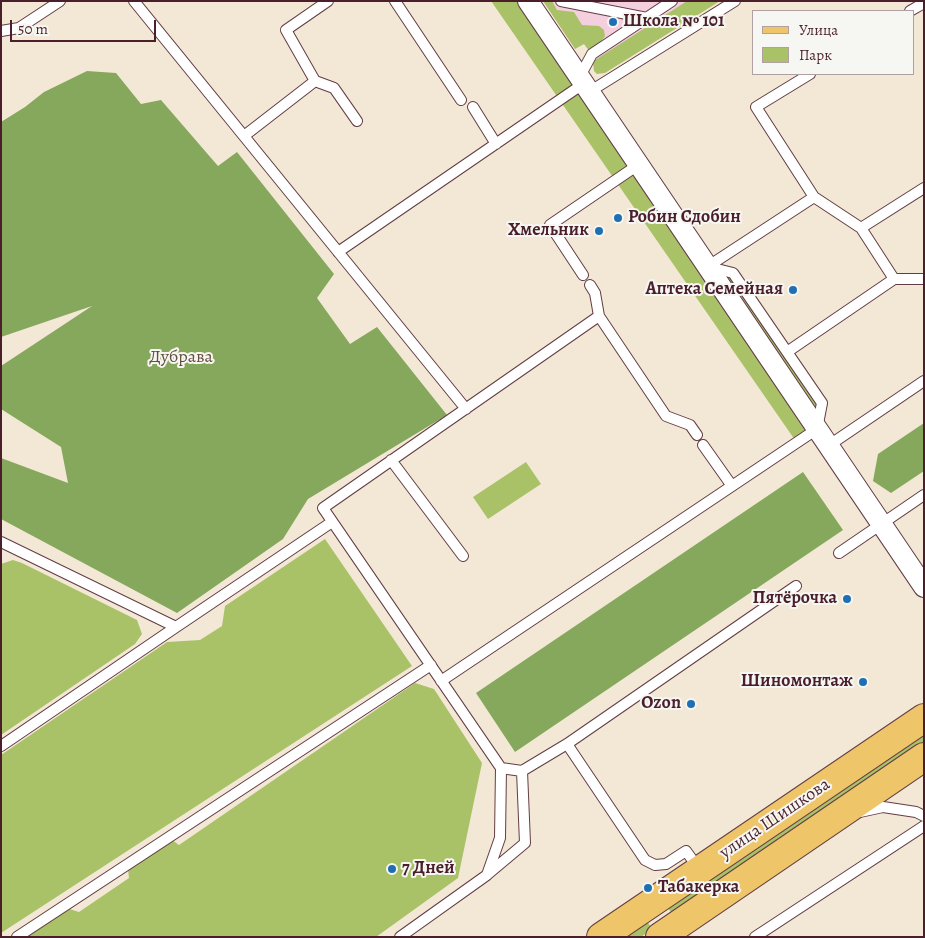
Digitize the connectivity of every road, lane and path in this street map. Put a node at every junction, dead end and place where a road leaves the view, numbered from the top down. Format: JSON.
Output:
{"nodes":[{"id":1,"x":60,"y":1,"type":"edge"},
{"id":2,"x":134,"y":1,"type":"edge"},
{"id":3,"x":328,"y":1,"type":"edge"},
{"id":4,"x":395,"y":1,"type":"edge"},
{"id":5,"x":528,"y":1,"type":"edge"},
{"id":6,"x":562,"y":1,"type":"edge"},
{"id":7,"x":672,"y":1,"type":"edge"},
{"id":8,"x":735,"y":1,"type":"edge"},
{"id":9,"x":924,"y":3,"type":"edge"},
{"id":10,"x":912,"y":10,"type":"edge"},
{"id":11,"x":647,"y":18,"type":"junction"},
{"id":12,"x":1,"y":31,"type":"edge"},
{"id":13,"x":808,"y":75,"type":"edge"},
{"id":14,"x":315,"y":81,"type":"junction"},
{"id":15,"x":584,"y":85,"type":"junction"},
{"id":16,"x":462,"y":100,"type":"dead end"},
{"id":17,"x":473,"y":107,"type":"dead end"},
{"id":18,"x":357,"y":121,"type":"dead end"},
{"id":19,"x":244,"y":136,"type":"junction"},
{"id":20,"x":496,"y":144,"type":"junction"},
{"id":21,"x":638,"y":165,"type":"junction"},
{"id":22,"x":924,"y":188,"type":"edge"},
{"id":23,"x":814,"y":197,"type":"junction"},
{"id":24,"x":861,"y":228,"type":"junction"},
{"id":25,"x":338,"y":252,"type":"junction"},
{"id":26,"x":707,"y":267,"type":"junction"},
{"id":27,"x":583,"y":275,"type":"dead end"},
{"id":28,"x":924,"y":278,"type":"edge"},
{"id":29,"x":894,"y":279,"type":"junction"},
{"id":30,"x":590,"y":285,"type":"dead end"},
{"id":31,"x":599,"y":316,"type":"junction"},
{"id":32,"x":787,"y":352,"type":"junction"},
{"id":33,"x":924,"y":381,"type":"edge"},
{"id":34,"x":466,"y":409,"type":"junction"},
{"id":35,"x":817,"y":429,"type":"junction"},
{"id":36,"x":697,"y":435,"type":"dead end"},
{"id":37,"x":704,"y":445,"type":"dead end"},
{"id":38,"x":828,"y":446,"type":"junction"},
{"id":39,"x":391,"y":460,"type":"junction"},
{"id":40,"x":732,"y":486,"type":"junction"},
{"id":41,"x":924,"y":495,"type":"edge"},
{"id":42,"x":332,"y":522,"type":"junction"},
{"id":43,"x":881,"y":524,"type":"junction"},
{"id":44,"x":4,"y":546,"type":"edge"},
{"id":45,"x":839,"y":553,"type":"dead end"},
{"id":46,"x":463,"y":556,"type":"dead end"},
{"id":47,"x":796,"y":586,"type":"dead end"},
{"id":48,"x":924,"y":587,"type":"edge"},
{"id":49,"x":176,"y":627,"type":"junction"},
{"id":50,"x":431,"y":666,"type":"junction"},
{"id":51,"x":441,"y":680,"type":"junction"},
{"id":52,"x":924,"y":718,"type":"edge"},
{"id":53,"x":567,"y":744,"type":"junction"},
{"id":54,"x":1,"y":746,"type":"edge"},
{"id":55,"x":924,"y":757,"type":"edge"},
{"id":56,"x":501,"y":768,"type":"junction"},
{"id":57,"x":522,"y":771,"type":"junction"},
{"id":58,"x":837,"y":816,"type":"junction"},
{"id":59,"x":924,"y":816,"type":"edge"},
{"id":60,"x":924,"y":826,"type":"edge"},
{"id":61,"x":699,"y":870,"type":"junction"},
{"id":62,"x":487,"y":875,"type":"junction"},
{"id":63,"x":650,"y":903,"type":"junction"},
{"id":64,"x":768,"y":933,"type":"edge"},
{"id":65,"x":664,"y":934,"type":"edge"},
{"id":66,"x":17,"y":937,"type":"edge"},
{"id":67,"x":400,"y":937,"type":"edge"},
{"id":68,"x":601,"y":937,"type":"edge"},
{"id":69,"x":755,"y":937,"type":"edge"}],
"edges":[{"from":1,"to":12,"type":"lane"},
{"from":2,"to":19,"type":"lane"},
{"from":3,"to":14,"type":"lane"},
{"from":4,"to":16,"type":"lane"},
{"from":5,"to":15,"type":"street"},
{"from":6,"to":11,"type":"lane"},
{"from":7,"to":11,"type":"lane"},
{"from":8,"to":15,"type":"lane"},
{"from":9,"to":10,"type":"lane"},
{"from":11,"to":15,"type":"lane"},
{"from":13,"to":23,"type":"lane"},
{"from":14,"to":18,"type":"lane"},
{"from":14,"to":19,"type":"lane"},
{"from":15,"to":20,"type":"lane"},
{"from":15,"to":21,"type":"street"},
{"from":17,"to":20,"type":"lane"},
{"from":19,"to":25,"type":"lane"},
{"from":20,"to":25,"type":"lane"},
{"from":21,"to":26,"type":"street"},
{"from":21,"to":27,"type":"lane"},
{"from":22,"to":24,"type":"lane"},
{"from":23,"to":24,"type":"lane"},
{"from":23,"to":26,"type":"lane"},
{"from":24,"to":29,"type":"lane"},
{"from":25,"to":34,"type":"lane"},
{"from":26,"to":32,"type":"lane"},
{"from":26,"to":35,"type":"street"},
{"from":28,"to":29,"type":"lane"},
{"from":29,"to":32,"type":"lane"},
{"from":30,"to":31,"type":"lane"},
{"from":31,"to":34,"type":"lane"},
{"from":31,"to":36,"type":"lane"},
{"from":32,"to":35,"type":"lane"},
{"from":33,"to":38,"type":"lane"},
{"from":34,"to":39,"type":"lane"},
{"from":35,"to":38,"type":"street"},
{"from":35,"to":40,"type":"lane"},
{"from":37,"to":40,"type":"lane"},
{"from":38,"to":43,"type":"street"},
{"from":39,"to":42,"type":"lane"},
{"from":39,"to":46,"type":"lane"},
{"from":40,"to":51,"type":"lane"},
{"from":41,"to":43,"type":"lane"},
{"from":42,"to":49,"type":"lane"},
{"from":42,"to":50,"type":"lane"},
{"from":43,"to":45,"type":"lane"},
{"from":43,"to":48,"type":"street"},
{"from":44,"to":49,"type":"lane"},
{"from":47,"to":53,"type":"lane"},
{"from":49,"to":54,"type":"lane"},
{"from":50,"to":51,"type":"lane"},
{"from":50,"to":66,"type":"lane"},
{"from":51,"to":56,"type":"lane"},
{"from":52,"to":61,"type":"main road","name":"улица Шишкова"},
{"from":53,"to":57,"type":"lane"},
{"from":53,"to":61,"type":"lane"},
{"from":55,"to":58,"type":"main road","name":"улица Шишкова"},
{"from":56,"to":57,"type":"lane"},
{"from":56,"to":62,"type":"lane"},
{"from":57,"to":62,"type":"lane"},
{"from":58,"to":59,"type":"lane"},
{"from":58,"to":65,"type":"main road","name":"улица Шишкова"},
{"from":60,"to":64,"type":"lane"},
{"from":61,"to":63,"type":"main road","name":"улица Шишкова"},
{"from":62,"to":67,"type":"lane"},
{"from":63,"to":65,"type":"main road"},
{"from":63,"to":68,"type":"main road","name":"улица Шишкова"},
{"from":64,"to":69,"type":"lane"}]}
